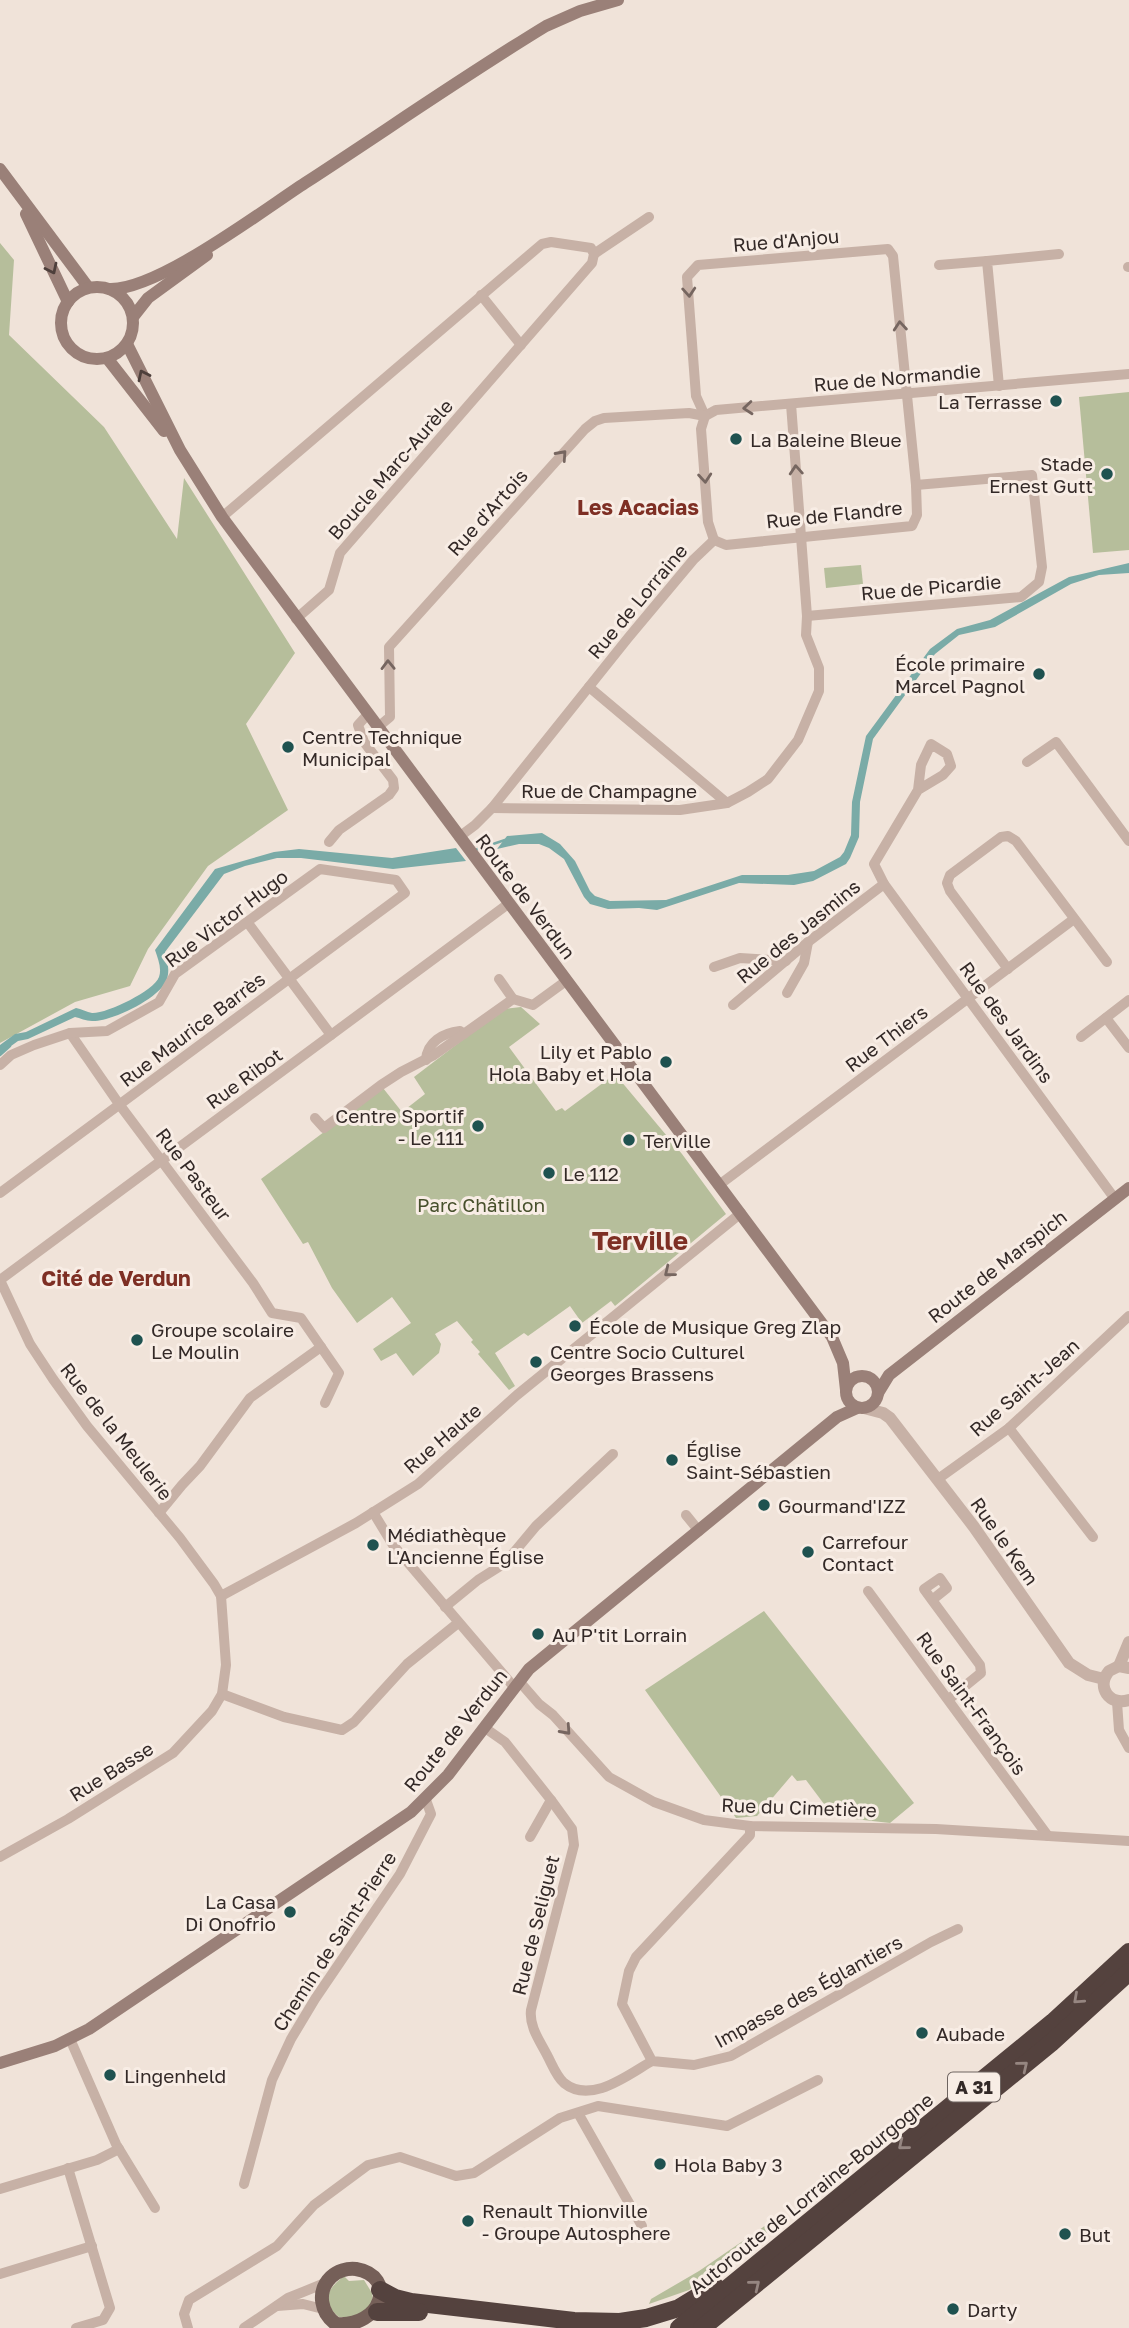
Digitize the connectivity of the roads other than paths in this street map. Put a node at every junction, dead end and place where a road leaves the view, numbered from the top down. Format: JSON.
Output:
{"nodes":[{"id":1,"x":618,"y":0,"type":"edge"},
{"id":2,"x":0,"y":169,"type":"edge"},
{"id":3,"x":294,"y":190,"type":"junction"},
{"id":4,"x":15,"y":192,"type":"junction"},
{"id":5,"x":649,"y":217,"type":"dead end"},
{"id":6,"x":594,"y":254,"type":"junction"},
{"id":7,"x":1059,"y":254,"type":"dead end"},
{"id":8,"x":986,"y":261,"type":"junction"},
{"id":9,"x":939,"y":265,"type":"dead end"},
{"id":10,"x":88,"y":288,"type":"junction"},
{"id":11,"x":110,"y":289,"type":"junction"},
{"id":12,"x":481,"y":295,"type":"junction"},
{"id":13,"x":68,"y":302,"type":"junction"},
{"id":14,"x":133,"y":317,"type":"junction"},
{"id":15,"x":127,"y":344,"type":"junction"},
{"id":16,"x":521,"y":345,"type":"junction"},
{"id":17,"x":107,"y":358,"type":"junction"},
{"id":18,"x":1129,"y":374,"type":"edge"},
{"id":19,"x":999,"y":386,"type":"junction"},
{"id":20,"x":906,"y":394,"type":"junction"},
{"id":21,"x":791,"y":404,"type":"junction"},
{"id":22,"x":705,"y":416,"type":"junction"},
{"id":23,"x":180,"y":450,"type":"junction"},
{"id":24,"x":916,"y":485,"type":"junction"},
{"id":25,"x":222,"y":517,"type":"junction"},
{"id":26,"x":802,"y":536,"type":"junction"},
{"id":27,"x":714,"y":540,"type":"junction"},
{"id":28,"x":807,"y":616,"type":"junction"},
{"id":29,"x":296,"y":619,"type":"junction"},
{"id":30,"x":589,"y":687,"type":"junction"},
{"id":31,"x":368,"y":714,"type":"junction"},
{"id":32,"x":378,"y":727,"type":"junction"},
{"id":33,"x":656,"y":743,"type":"joint"},
{"id":34,"x":1027,"y":762,"type":"dead end"},
{"id":35,"x":918,"y":790,"type":"junction"},
{"id":36,"x":727,"y":803,"type":"junction"},
{"id":37,"x":492,"y":808,"type":"junction"},
{"id":38,"x":459,"y":837,"type":"junction"},
{"id":39,"x":1129,"y":841,"type":"edge"},
{"id":40,"x":329,"y":842,"type":"dead end"},
{"id":41,"x":884,"y":884,"type":"junction"},
{"id":42,"x":405,"y":893,"type":"joint"},
{"id":43,"x":508,"y":904,"type":"junction"},
{"id":44,"x":1074,"y":919,"type":"junction"},
{"id":45,"x":248,"y":923,"type":"junction"},
{"id":46,"x":808,"y":942,"type":"junction"},
{"id":47,"x":786,"y":961,"type":"junction"},
{"id":48,"x":1107,"y":962,"type":"dead end"},
{"id":49,"x":714,"y":967,"type":"dead end"},
{"id":50,"x":1008,"y":969,"type":"junction"},
{"id":51,"x":290,"y":978,"type":"junction"},
{"id":52,"x":499,"y":979,"type":"dead end"},
{"id":53,"x":566,"y":981,"type":"junction"},
{"id":54,"x":787,"y":993,"type":"dead end"},
{"id":55,"x":968,"y":998,"type":"junction"},
{"id":56,"x":513,"y":999,"type":"junction"},
{"id":57,"x":1129,"y":1000,"type":"edge"},
{"id":58,"x":733,"y":1005,"type":"dead end"},
{"id":59,"x":1106,"y":1018,"type":"junction"},
{"id":60,"x":70,"y":1033,"type":"junction"},
{"id":61,"x":331,"y":1035,"type":"junction"},
{"id":62,"x":1081,"y":1037,"type":"dead end"},
{"id":63,"x":1129,"y":1048,"type":"edge"},
{"id":64,"x":0,"y":1065,"type":"edge"},
{"id":65,"x":120,"y":1104,"type":"junction"},
{"id":66,"x":315,"y":1118,"type":"dead end"},
{"id":67,"x":162,"y":1161,"type":"junction"},
{"id":68,"x":719,"y":1185,"type":"junction"},
{"id":69,"x":1129,"y":1188,"type":"edge"},
{"id":70,"x":0,"y":1193,"type":"edge"},
{"id":71,"x":1115,"y":1199,"type":"junction"},
{"id":72,"x":741,"y":1213,"type":"junction"},
{"id":73,"x":0,"y":1280,"type":"edge"},
{"id":74,"x":1129,"y":1315,"type":"edge"},
{"id":75,"x":321,"y":1347,"type":"junction"},
{"id":76,"x":843,"y":1363,"type":"junction"},
{"id":77,"x":889,"y":1375,"type":"junction"},
{"id":78,"x":865,"y":1378,"type":"junction"},
{"id":79,"x":846,"y":1392,"type":"junction"},
{"id":80,"x":877,"y":1395,"type":"junction"},
{"id":81,"x":326,"y":1403,"type":"dead end"},
{"id":82,"x":860,"y":1408,"type":"junction"},
{"id":83,"x":883,"y":1413,"type":"junction"},
{"id":84,"x":837,"y":1417,"type":"junction"},
{"id":85,"x":1010,"y":1428,"type":"junction"},
{"id":86,"x":613,"y":1454,"type":"dead end"},
{"id":87,"x":938,"y":1479,"type":"junction"},
{"id":88,"x":373,"y":1512,"type":"junction"},
{"id":89,"x":159,"y":1513,"type":"junction"},
{"id":90,"x":686,"y":1515,"type":"dead end"},
{"id":91,"x":699,"y":1531,"type":"junction"},
{"id":92,"x":1093,"y":1537,"type":"dead end"},
{"id":93,"x":868,"y":1591,"type":"dead end"},
{"id":94,"x":220,"y":1596,"type":"junction"},
{"id":95,"x":932,"y":1600,"type":"dead end"},
{"id":96,"x":445,"y":1607,"type":"junction"},
{"id":97,"x":457,"y":1623,"type":"junction"},
{"id":98,"x":1126,"y":1658,"type":"edge"},
{"id":99,"x":1104,"y":1679,"type":"junction"},
{"id":100,"x":516,"y":1684,"type":"junction"},
{"id":101,"x":222,"y":1693,"type":"junction"},
{"id":102,"x":949,"y":1699,"type":"junction"},
{"id":103,"x":1123,"y":1701,"type":"edge"},
{"id":104,"x":485,"y":1728,"type":"junction"},
{"id":105,"x":1129,"y":1748,"type":"edge"},
{"id":106,"x":426,"y":1800,"type":"junction"},
{"id":107,"x":551,"y":1800,"type":"junction"},
{"id":108,"x":750,"y":1826,"type":"junction"},
{"id":109,"x":1048,"y":1836,"type":"junction"},
{"id":110,"x":530,"y":1837,"type":"dead end"},
{"id":111,"x":1129,"y":1841,"type":"edge"},
{"id":112,"x":0,"y":1857,"type":"edge"},
{"id":113,"x":958,"y":1929,"type":"dead end"},
{"id":114,"x":1129,"y":1952,"type":"edge"},
{"id":115,"x":1129,"y":1972,"type":"edge"},
{"id":116,"x":70,"y":2039,"type":"junction"},
{"id":117,"x":652,"y":2061,"type":"junction"},
{"id":118,"x":0,"y":2063,"type":"edge"},
{"id":119,"x":818,"y":2080,"type":"dead end"},
{"id":120,"x":578,"y":2113,"type":"junction"},
{"id":121,"x":119,"y":2149,"type":"junction"},
{"id":122,"x":68,"y":2168,"type":"junction"},
{"id":123,"x":244,"y":2183,"type":"dead end"},
{"id":124,"x":0,"y":2189,"type":"edge"},
{"id":125,"x":155,"y":2208,"type":"dead end"},
{"id":126,"x":816,"y":2216,"type":"junction"},
{"id":127,"x":642,"y":2226,"type":"dead end"},
{"id":128,"x":92,"y":2246,"type":"junction"},
{"id":129,"x":0,"y":2274,"type":"edge"},
{"id":130,"x":326,"y":2283,"type":"junction"},
{"id":131,"x":380,"y":2290,"type":"junction"},
{"id":132,"x":277,"y":2306,"type":"junction"},
{"id":133,"x":323,"y":2309,"type":"junction"},
{"id":134,"x":377,"y":2312,"type":"junction"},
{"id":135,"x":337,"y":2326,"type":"edge"},
{"id":136,"x":360,"y":2327,"type":"edge"},
{"id":137,"x":76,"y":2328,"type":"edge"},
{"id":138,"x":188,"y":2328,"type":"edge"},
{"id":139,"x":244,"y":2328,"type":"edge"},
{"id":140,"x":516,"y":2328,"type":"edge"},
{"id":141,"x":679,"y":2328,"type":"edge"},
{"id":142,"x":702,"y":2328,"type":"edge"}],
"edges":[{"from":1,"to":3,"type":"main road"},
{"from":2,"to":4,"type":"main road"},
{"from":3,"to":11,"type":"main road"},
{"from":3,"to":14,"type":"main road"},
{"from":4,"to":10,"type":"main road"},
{"from":4,"to":13,"type":"main road","one_way":true},
{"from":5,"to":6,"type":"street","name":"Boucle Marc-Aurèle"},
{"from":6,"to":12,"type":"street"},
{"from":6,"to":16,"type":"street","name":"Boucle Marc-Aurèle"},
{"from":7,"to":8,"type":"street"},
{"from":8,"to":9,"type":"street"},
{"from":8,"to":19,"type":"street"},
{"from":10,"to":11,"type":"main road"},
{"from":10,"to":13,"type":"main road"},
{"from":11,"to":14,"type":"main road"},
{"from":12,"to":16,"type":"street"},
{"from":12,"to":25,"type":"street"},
{"from":13,"to":17,"type":"main road"},
{"from":14,"to":15,"type":"main road"},
{"from":15,"to":17,"type":"main road"},
{"from":23,"to":15,"type":"main road","name":"Route de Verdun","one_way":true},
{"from":16,"to":29,"type":"street","name":"Boucle Marc-Aurèle"},
{"from":17,"to":23,"type":"main road","name":"Route de Verdun"},
{"from":18,"to":19,"type":"street","name":"Rue de Normandie"},
{"from":19,"to":20,"type":"street","name":"Rue de Normandie"},
{"from":20,"to":21,"type":"street","name":"Rue de Normandie"},
{"from":20,"to":22,"type":"street","name":"Rue d'Anjou","one_way":true},
{"from":20,"to":24,"type":"street","name":"Rue de Flandre"},
{"from":21,"to":22,"type":"street","name":"Rue de Normandie","one_way":true},
{"from":26,"to":21,"type":"street","name":"Rue de Champagne","one_way":true},
{"from":22,"to":27,"type":"street","name":"Rue de Lorraine","one_way":true},
{"from":32,"to":22,"type":"street","name":"Rue d'Artois","one_way":true},
{"from":23,"to":25,"type":"main road","name":"Route de Verdun"},
{"from":24,"to":26,"type":"street","name":"Rue de Flandre"},
{"from":24,"to":28,"type":"street","name":"Rue de Picardie"},
{"from":25,"to":29,"type":"main road","name":"Route de Verdun"},
{"from":26,"to":27,"type":"street","name":"Rue de Flandre"},
{"from":26,"to":28,"type":"street","name":"Rue de Champagne"},
{"from":27,"to":30,"type":"street","name":"Rue de Lorraine"},
{"from":28,"to":36,"type":"street","name":"Rue de Champagne"},
{"from":29,"to":31,"type":"main road","name":"Route de Verdun"},
{"from":30,"to":33,"type":"street","name":"Rue de Lorraine"},
{"from":30,"to":37,"type":"street","name":"Rue de Lorraine"},
{"from":31,"to":32,"type":"main road","name":"Route de Verdun"},
{"from":31,"to":40,"type":"street"},
{"from":32,"to":38,"type":"main road","name":"Route de Verdun"},
{"from":33,"to":36,"type":"street","name":"Rue de Champagne"},
{"from":34,"to":39,"type":"street"},
{"from":35,"to":35,"type":"street"},
{"from":35,"to":41,"type":"street","name":"Rue des Jardins"},
{"from":36,"to":37,"type":"street","name":"Rue de Champagne"},
{"from":37,"to":38,"type":"street","name":"Rue de Lorraine"},
{"from":38,"to":43,"type":"main road","name":"Route de Verdun"},
{"from":41,"to":46,"type":"street","name":"Rue des Jasmins"},
{"from":41,"to":55,"type":"street","name":"Rue des Jardins"},
{"from":42,"to":45,"type":"street","name":"Rue Victor Hugo"},
{"from":42,"to":51,"type":"street","name":"Rue Maurice Barrès"},
{"from":43,"to":53,"type":"main road","name":"Route de Verdun"},
{"from":43,"to":61,"type":"street","name":"Rue Ribot"},
{"from":44,"to":48,"type":"street"},
{"from":44,"to":50,"type":"street","name":"Rue Thiers"},
{"from":44,"to":50,"type":"street"},
{"from":45,"to":51,"type":"street"},
{"from":45,"to":60,"type":"street","name":"Rue Victor Hugo"},
{"from":46,"to":47,"type":"street","name":"Rue des Jasmins"},
{"from":46,"to":54,"type":"street"},
{"from":47,"to":49,"type":"street"},
{"from":47,"to":58,"type":"street","name":"Rue des Jasmins"},
{"from":50,"to":55,"type":"street","name":"Rue Thiers"},
{"from":51,"to":61,"type":"street"},
{"from":51,"to":65,"type":"street","name":"Rue Maurice Barrès"},
{"from":52,"to":56,"type":"street"},
{"from":53,"to":56,"type":"street"},
{"from":53,"to":68,"type":"main road","name":"Route de Verdun"},
{"from":55,"to":68,"type":"street","name":"Rue Thiers"},
{"from":55,"to":71,"type":"street","name":"Rue des Jardins"},
{"from":56,"to":66,"type":"street"},
{"from":57,"to":59,"type":"street"},
{"from":59,"to":62,"type":"street"},
{"from":59,"to":63,"type":"street"},
{"from":60,"to":64,"type":"street","name":"Rue Victor Hugo"},
{"from":60,"to":65,"type":"street","name":"Rue Pasteur"},
{"from":61,"to":67,"type":"street","name":"Rue Ribot"},
{"from":65,"to":67,"type":"street","name":"Rue Pasteur"},
{"from":65,"to":70,"type":"street","name":"Rue Maurice Barrès"},
{"from":67,"to":73,"type":"street","name":"Rue Ribot"},
{"from":67,"to":75,"type":"street","name":"Rue Pasteur"},
{"from":68,"to":72,"type":"main road","name":"Route de Verdun"},
{"from":69,"to":71,"type":"main road","name":"Route de Marspich"},
{"from":71,"to":77,"type":"main road","name":"Route de Marspich"},
{"from":72,"to":76,"type":"main road","name":"Route de Verdun"},
{"from":72,"to":88,"type":"street","name":"Rue Haute","one_way":true},
{"from":73,"to":89,"type":"street","name":"Rue de la Meulerie"},
{"from":74,"to":85,"type":"street","name":"Rue Saint-Jean"},
{"from":75,"to":81,"type":"street"},
{"from":75,"to":89,"type":"street"},
{"from":76,"to":78,"type":"main road","name":"Route de Verdun"},
{"from":76,"to":79,"type":"main road","name":"Route de Verdun"},
{"from":77,"to":78,"type":"main road","name":"Route de Marspich"},
{"from":77,"to":80,"type":"main road","name":"Route de Marspich"},
{"from":78,"to":79,"type":"main road"},
{"from":78,"to":80,"type":"main road"},
{"from":79,"to":82,"type":"main road"},
{"from":79,"to":84,"type":"main road","name":"Route de Verdun"},
{"from":80,"to":82,"type":"main road"},
{"from":80,"to":83,"type":"street","name":"Rue le Kem"},
{"from":82,"to":83,"type":"street"},
{"from":82,"to":84,"type":"main road","name":"Route de Verdun"},
{"from":83,"to":87,"type":"street","name":"Rue le Kem"},
{"from":84,"to":91,"type":"main road","name":"Route de Verdun"},
{"from":85,"to":87,"type":"street","name":"Rue Saint-Jean"},
{"from":85,"to":92,"type":"street"},
{"from":86,"to":96,"type":"street"},
{"from":87,"to":99,"type":"street","name":"Rue le Kem"},
{"from":88,"to":94,"type":"street","name":"Rue Haute"},
{"from":88,"to":96,"type":"street","name":"Rue du Cimetière"},
{"from":89,"to":94,"type":"street","name":"Rue de la Meulerie"},
{"from":90,"to":91,"type":"street"},
{"from":91,"to":100,"type":"main road","name":"Route de Verdun"},
{"from":93,"to":102,"type":"street","name":"Rue Saint-François"},
{"from":94,"to":101,"type":"street"},
{"from":95,"to":102,"type":"street"},
{"from":96,"to":97,"type":"street","name":"Rue du Cimetière"},
{"from":97,"to":100,"type":"street","name":"Rue du Cimetière"},
{"from":97,"to":101,"type":"street"},
{"from":98,"to":99,"type":"street"},
{"from":99,"to":103,"type":"street"},
{"from":100,"to":104,"type":"main road","name":"Route de Verdun"},
{"from":100,"to":108,"type":"street","name":"Rue du Cimetière","one_way":true},
{"from":101,"to":112,"type":"street","name":"Rue Basse"},
{"from":102,"to":109,"type":"street","name":"Rue Saint-François"},
{"from":103,"to":105,"type":"street"},
{"from":104,"to":106,"type":"main road","name":"Route de Verdun"},
{"from":104,"to":107,"type":"street","name":"Rue de Seliguet"},
{"from":106,"to":116,"type":"main road","name":"Route de Verdun"},
{"from":106,"to":123,"type":"street","name":"Chemin de Saint-Pierre"},
{"from":107,"to":110,"type":"street"},
{"from":107,"to":117,"type":"street","name":"Rue de Seliguet"},
{"from":108,"to":109,"type":"street","name":"Rue du Cimetière"},
{"from":108,"to":117,"type":"street"},
{"from":109,"to":111,"type":"street","name":"Rue du Cimetière"},
{"from":113,"to":117,"type":"street","name":"Impasse des Églantiers"},
{"from":114,"to":126,"type":"highway","name":"Autoroute de Lorraine-Bourgogne","number":"A 31","one_way":true},
{"from":142,"to":115,"type":"highway","name":"Autoroute de Lorraine-Bourgogne","number":"A 31","one_way":true},
{"from":116,"to":118,"type":"main road","name":"Route de Verdun"},
{"from":116,"to":121,"type":"street"},
{"from":119,"to":120,"type":"street"},
{"from":120,"to":127,"type":"street"},
{"from":120,"to":138,"type":"street"},
{"from":121,"to":122,"type":"street"},
{"from":121,"to":125,"type":"street"},
{"from":122,"to":124,"type":"street"},
{"from":122,"to":128,"type":"street"},
{"from":126,"to":131,"type":"highway"},
{"from":126,"to":141,"type":"highway","name":"Autoroute de Lorraine-Bourgogne","number":"A 31"},
{"from":128,"to":129,"type":"street"},
{"from":128,"to":137,"type":"street"},
{"from":130,"to":131,"type":"main road"},
{"from":130,"to":132,"type":"street"},
{"from":130,"to":133,"type":"main road"},
{"from":131,"to":134,"type":"main road"},
{"from":132,"to":133,"type":"street"},
{"from":132,"to":139,"type":"street"},
{"from":133,"to":135,"type":"main road"},
{"from":134,"to":136,"type":"main road"},
{"from":134,"to":140,"type":"highway"},
{"from":135,"to":136,"type":"main road"}]}
